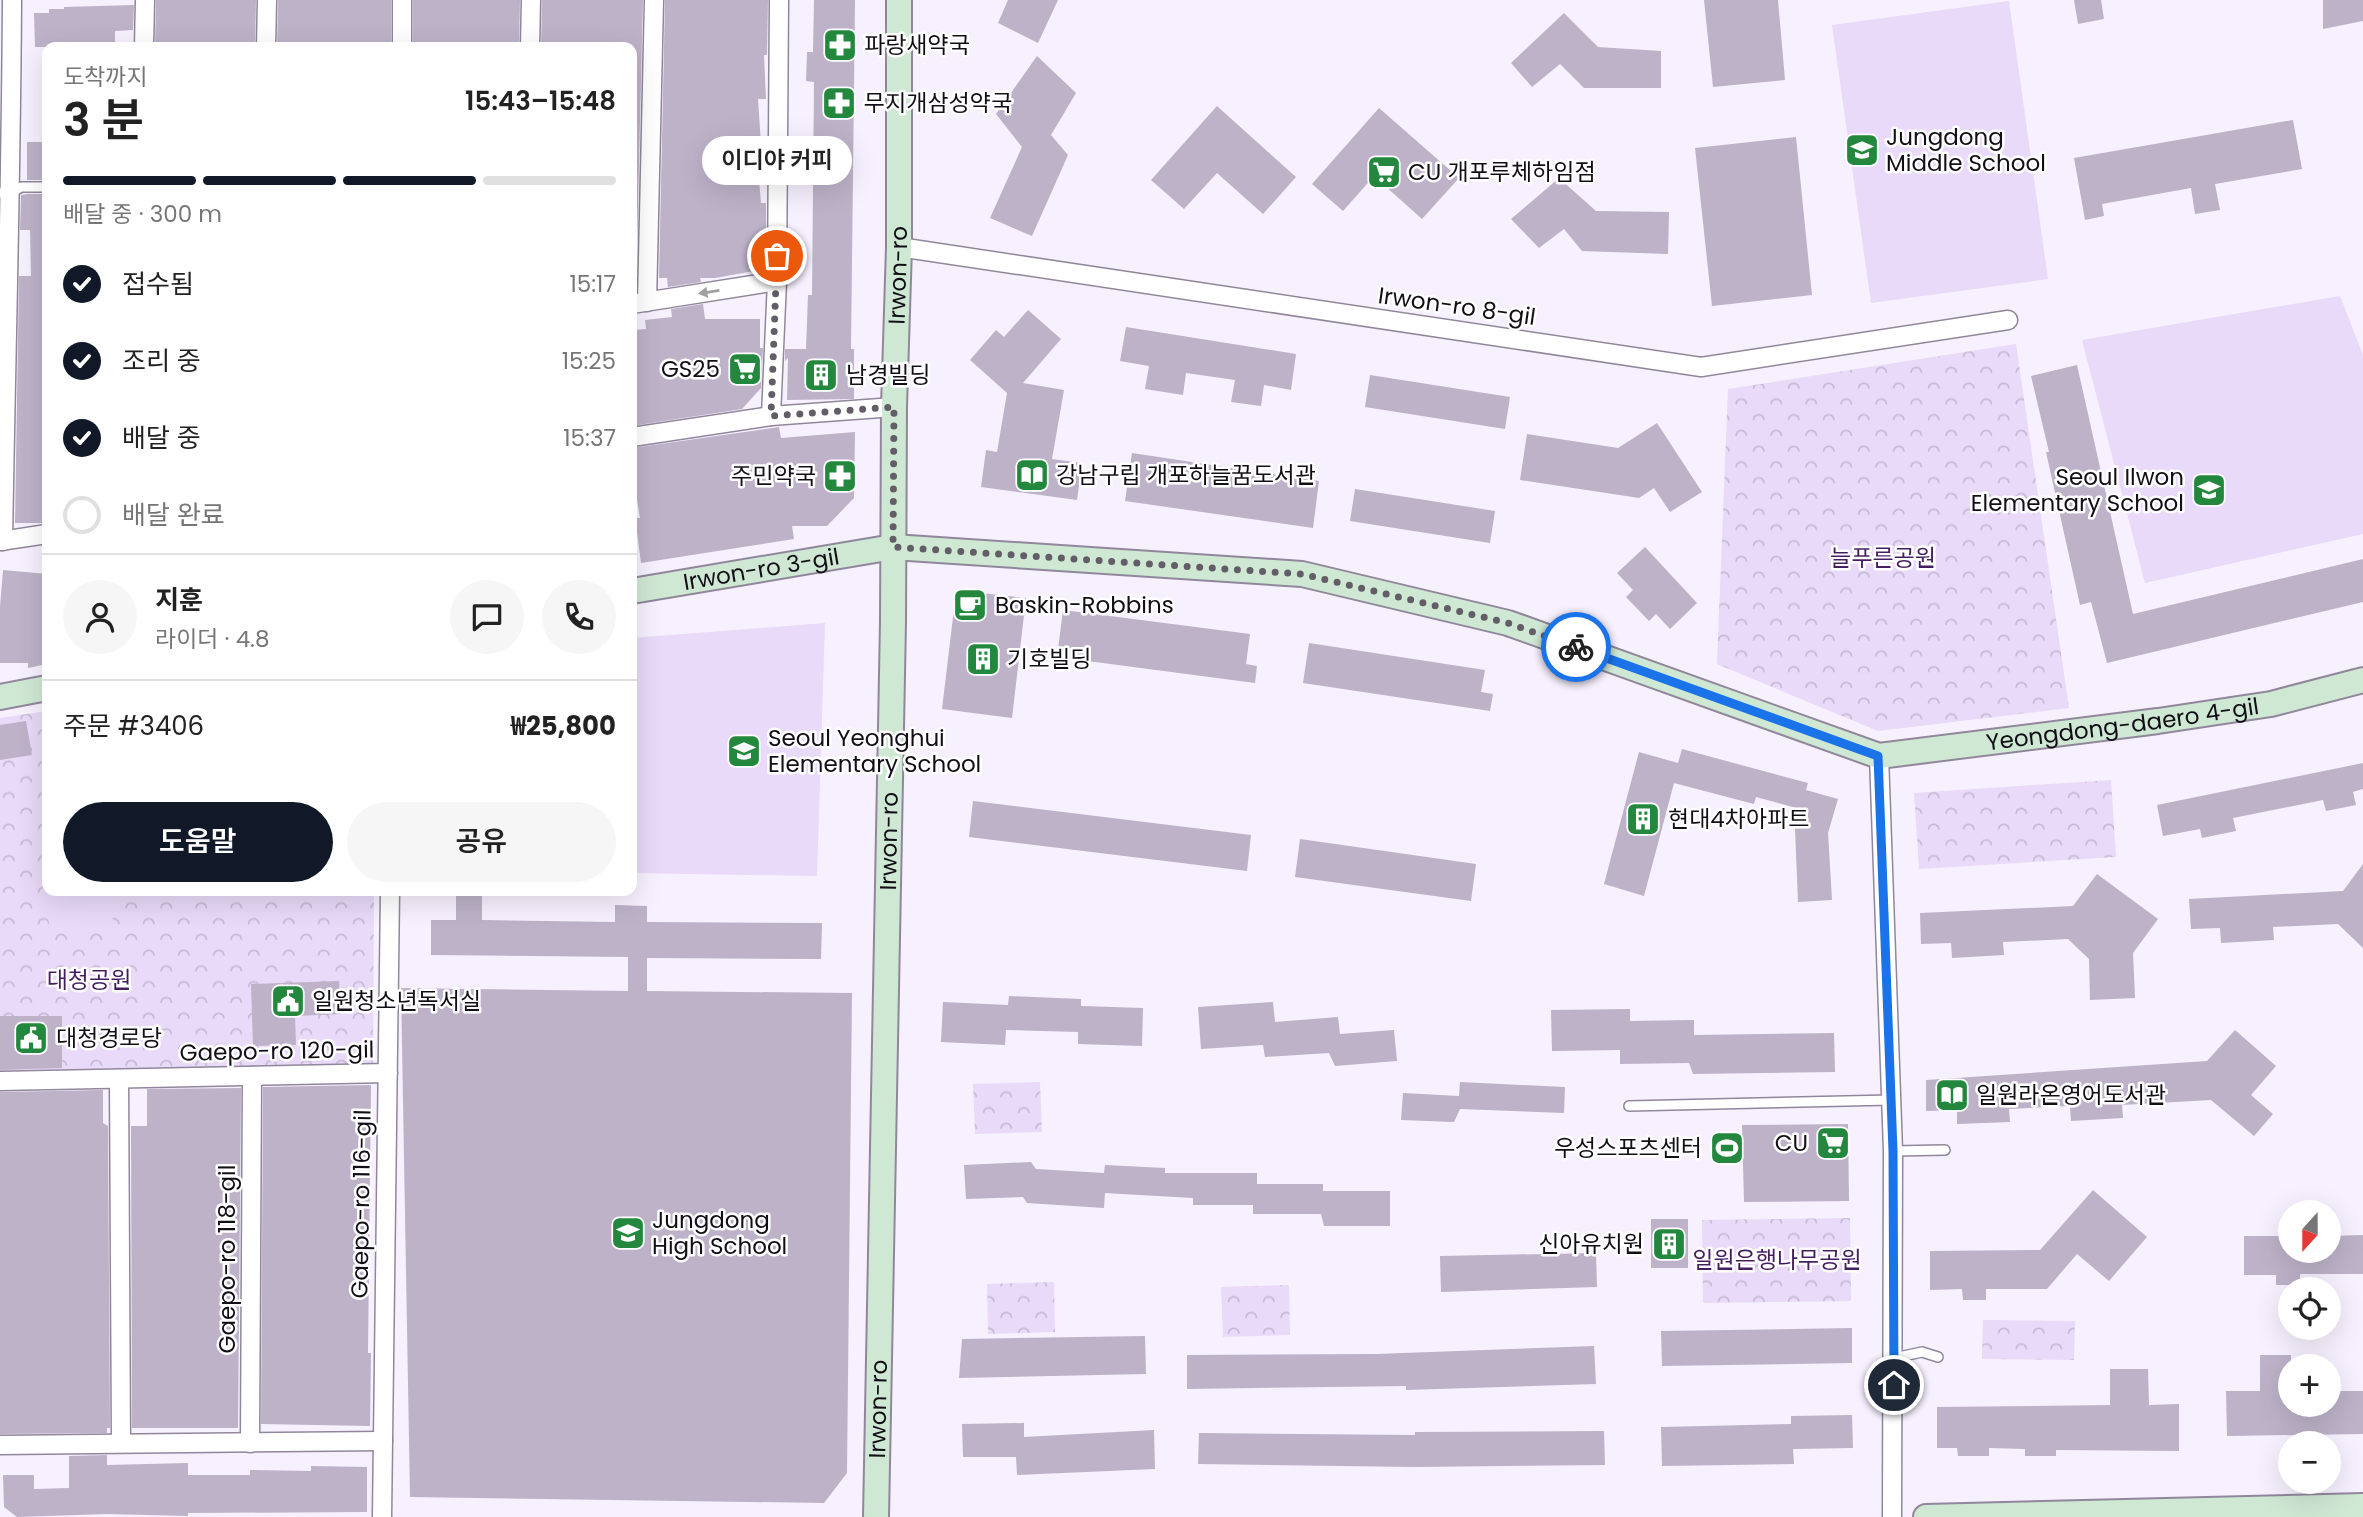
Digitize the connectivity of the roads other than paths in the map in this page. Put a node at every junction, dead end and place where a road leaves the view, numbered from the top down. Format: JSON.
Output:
{"nodes":[{"id":1,"x":12,"y":0,"type":"edge"},
{"id":2,"x":145,"y":0,"type":"edge"},
{"id":3,"x":267,"y":0,"type":"edge"},
{"id":4,"x":402,"y":0,"type":"edge"},
{"id":5,"x":531,"y":0,"type":"edge"},
{"id":6,"x":654,"y":0,"type":"edge"},
{"id":7,"x":779,"y":0,"type":"edge"},
{"id":8,"x":899,"y":0,"type":"edge"},
{"id":9,"x":144,"y":42,"type":"edge"},
{"id":10,"x":266,"y":42,"type":"edge"},
{"id":11,"x":402,"y":42,"type":"edge"},
{"id":12,"x":530,"y":42,"type":"edge"},
{"id":13,"x":6,"y":125,"type":"edge"},
{"id":14,"x":42,"y":187,"type":"edge"},
{"id":15,"x":6,"y":193,"type":"edge"},
{"id":16,"x":899,"y":247,"type":"junction"},
{"id":17,"x":4,"y":261,"type":"edge"},
{"id":18,"x":777,"y":281,"type":"junction"},
{"id":19,"x":639,"y":303,"type":"edge"},
{"id":20,"x":2008,"y":320,"type":"dead end"},
{"id":21,"x":894,"y":407,"type":"junction"},
{"id":22,"x":771,"y":416,"type":"junction"},
{"id":23,"x":637,"y":436,"type":"edge"},
{"id":24,"x":42,"y":535,"type":"edge"},
{"id":25,"x":1,"y":541,"type":"edge"},
{"id":26,"x":893,"y":547,"type":"junction"},
{"id":27,"x":637,"y":591,"type":"edge"},
{"id":28,"x":2363,"y":680,"type":"edge"},
{"id":29,"x":42,"y":689,"type":"edge"},
{"id":30,"x":0,"y":697,"type":"edge"},
{"id":31,"x":1878,"y":756,"type":"junction"},
{"id":32,"x":390,"y":896,"type":"edge"},
{"id":33,"x":388,"y":1073,"type":"junction"},
{"id":34,"x":252,"y":1076,"type":"junction"},
{"id":35,"x":119,"y":1079,"type":"junction"},
{"id":36,"x":0,"y":1081,"type":"edge"},
{"id":37,"x":1891,"y":1100,"type":"junction"},
{"id":38,"x":1629,"y":1106,"type":"dead end"},
{"id":39,"x":1945,"y":1150,"type":"dead end"},
{"id":40,"x":1893,"y":1151,"type":"junction"},
{"id":41,"x":1938,"y":1357,"type":"dead end"},
{"id":42,"x":1894,"y":1358,"type":"junction"},
{"id":43,"x":383,"y":1441,"type":"junction"},
{"id":44,"x":121,"y":1443,"type":"junction"},
{"id":45,"x":250,"y":1443,"type":"junction"},
{"id":46,"x":0,"y":1445,"type":"edge"},
{"id":47,"x":2363,"y":1506,"type":"edge"},
{"id":48,"x":2248,"y":1513,"type":"edge"},
{"id":49,"x":382,"y":1517,"type":"edge"},
{"id":50,"x":876,"y":1517,"type":"edge"},
{"id":51,"x":1892,"y":1517,"type":"edge"},
{"id":52,"x":1926,"y":1517,"type":"edge"}],
"edges":[{"from":1,"to":13,"type":"street"},
{"from":2,"to":9,"type":"street"},
{"from":3,"to":10,"type":"street"},
{"from":4,"to":11,"type":"street"},
{"from":5,"to":12,"type":"street"},
{"from":6,"to":19,"type":"street"},
{"from":7,"to":18,"type":"street"},
{"from":8,"to":16,"type":"street","name":"Irwon-ro"},
{"from":13,"to":15,"type":"street"},
{"from":14,"to":15,"type":"lane"},
{"from":15,"to":17,"type":"street"},
{"from":16,"to":20,"type":"street","name":"Irwon-ro 8-gil"},
{"from":16,"to":21,"type":"street","name":"Irwon-ro"},
{"from":17,"to":25,"type":"street"},
{"from":18,"to":19,"type":"street","one_way":true},
{"from":18,"to":22,"type":"street"},
{"from":21,"to":22,"type":"street"},
{"from":21,"to":26,"type":"street","name":"Irwon-ro"},
{"from":22,"to":23,"type":"street"},
{"from":24,"to":25,"type":"street"},
{"from":26,"to":27,"type":"street","name":"Irwon-ro 3-gil"},
{"from":26,"to":31,"type":"street","name":"Irwon-ro 3-gil"},
{"from":26,"to":50,"type":"street","name":"Irwon-ro"},
{"from":28,"to":31,"type":"street","name":"Yeongdong-daero 4-gil"},
{"from":29,"to":30,"type":"street"},
{"from":31,"to":37,"type":"street"},
{"from":32,"to":33,"type":"street","name":"Gaepo-ro 116-gil"},
{"from":33,"to":34,"type":"street","name":"Gaepo-ro 120-gil"},
{"from":33,"to":43,"type":"street","name":"Gaepo-ro 116-gil"},
{"from":34,"to":35,"type":"street","name":"Gaepo-ro 120-gil"},
{"from":34,"to":45,"type":"street","name":"Gaepo-ro 118-gil"},
{"from":35,"to":36,"type":"street","name":"Gaepo-ro 120-gil"},
{"from":35,"to":44,"type":"street"},
{"from":37,"to":38,"type":"lane"},
{"from":37,"to":40,"type":"street"},
{"from":39,"to":40,"type":"lane"},
{"from":40,"to":42,"type":"street"},
{"from":41,"to":42,"type":"lane"},
{"from":42,"to":51,"type":"street"},
{"from":43,"to":45,"type":"street"},
{"from":43,"to":49,"type":"street","name":"Gaepo-ro 116-gil"},
{"from":44,"to":45,"type":"street"},
{"from":44,"to":46,"type":"street"},
{"from":47,"to":48,"type":"street"},
{"from":48,"to":52,"type":"street"}]}
